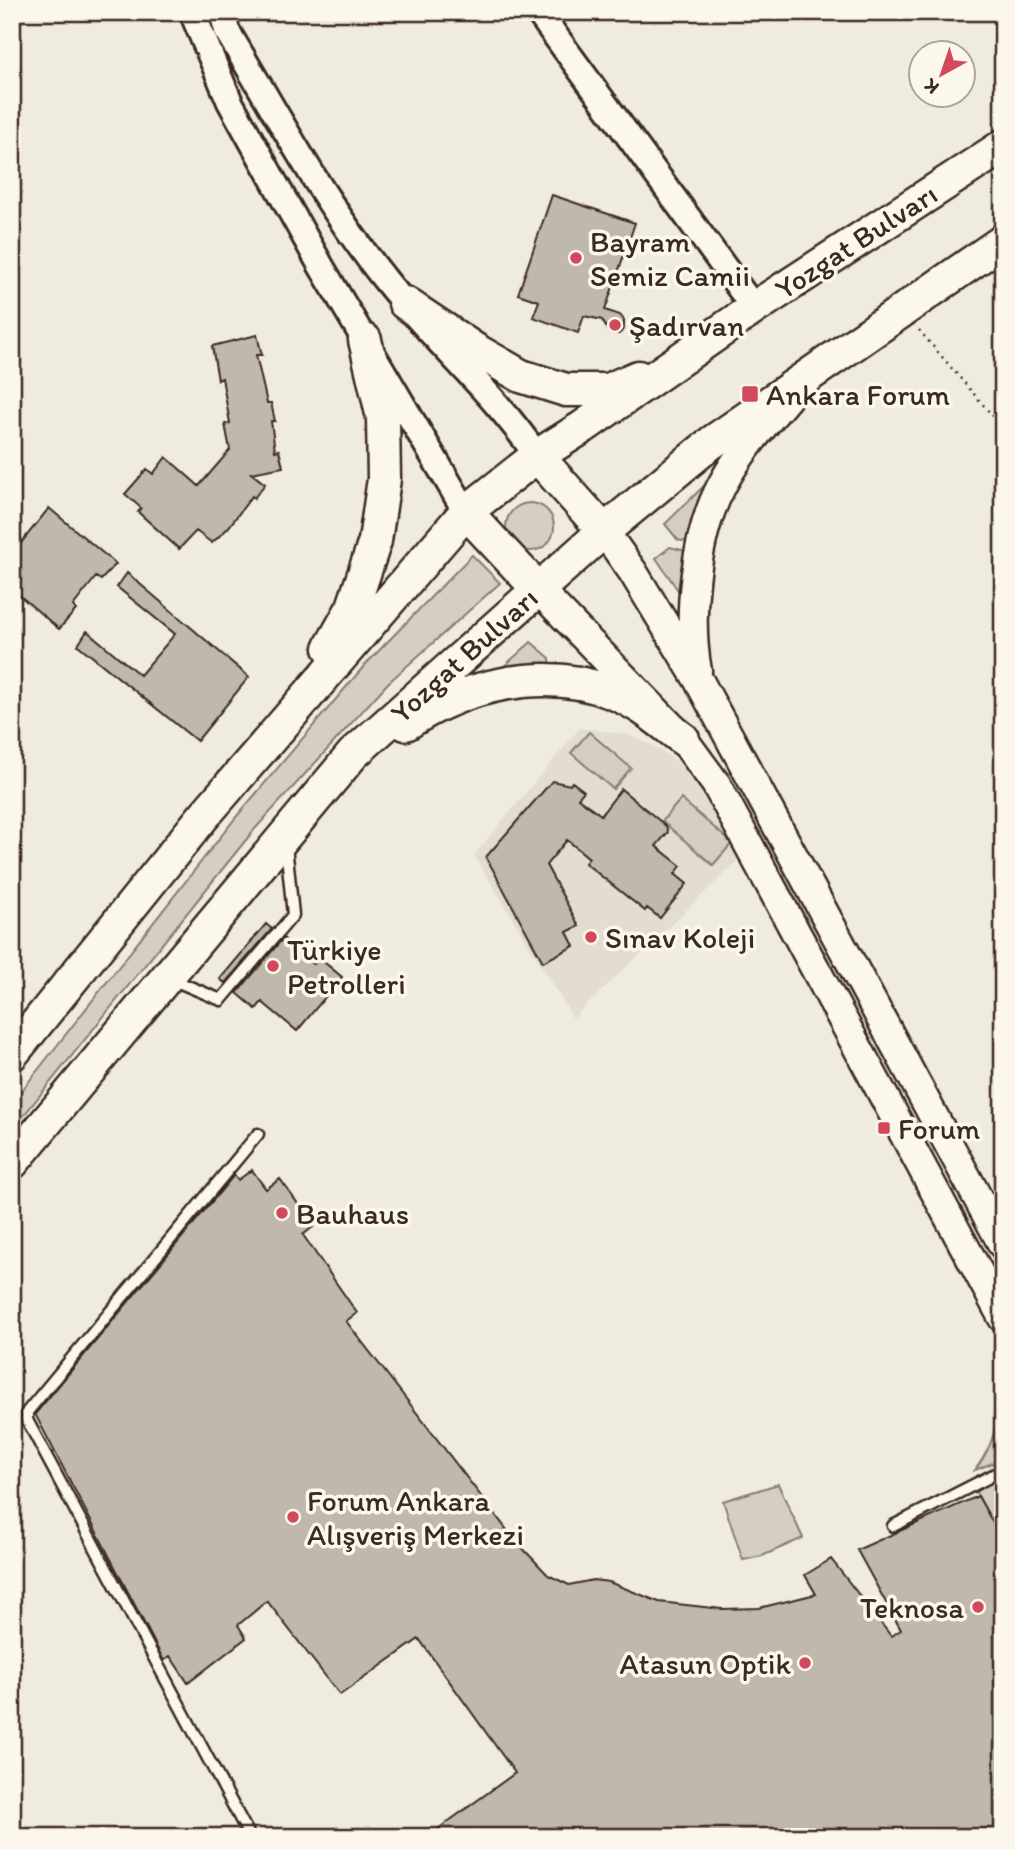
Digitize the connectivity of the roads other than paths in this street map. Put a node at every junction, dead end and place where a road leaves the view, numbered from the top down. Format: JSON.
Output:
{"nodes":[{"id":1,"x":192,"y":12,"type":"edge"},
{"id":2,"x":222,"y":12,"type":"edge"},
{"id":3,"x":538,"y":12,"type":"edge"},
{"id":4,"x":1003,"y":146,"type":"edge"},
{"id":5,"x":1003,"y":241,"type":"edge"},
{"id":6,"x":405,"y":303,"type":"junction"},
{"id":7,"x":754,"y":308,"type":"junction"},
{"id":8,"x":365,"y":340,"type":"junction"},
{"id":9,"x":684,"y":356,"type":"junction"},
{"id":10,"x":803,"y":379,"type":"junction"},
{"id":11,"x":537,"y":456,"type":"junction"},
{"id":12,"x":466,"y":512,"type":"junction"},
{"id":13,"x":604,"y":531,"type":"junction"},
{"id":14,"x":538,"y":589,"type":"junction"},
{"id":15,"x":699,"y":681,"type":"junction"},
{"id":16,"x":300,"y":704,"type":"junction"},
{"id":17,"x":683,"y":739,"type":"junction"},
{"id":18,"x":353,"y":754,"type":"junction"},
{"id":19,"x":285,"y":837,"type":"junction"},
{"id":20,"x":167,"y":978,"type":"junction"},
{"id":21,"x":12,"y":1054,"type":"edge"},
{"id":22,"x":258,"y":1134,"type":"dead end"},
{"id":23,"x":12,"y":1163,"type":"edge"},
{"id":24,"x":1003,"y":1245,"type":"edge"},
{"id":25,"x":1003,"y":1318,"type":"edge"},
{"id":26,"x":1003,"y":1470,"type":"edge"},
{"id":27,"x":892,"y":1526,"type":"dead end"},
{"id":28,"x":250,"y":1837,"type":"edge"}],
"edges":[{"from":1,"to":8,"type":"street"},
{"from":2,"to":6,"type":"street"},
{"from":3,"to":7,"type":"street"},
{"from":4,"to":7,"type":"main road","name":"Yozgat Bulvarı"},
{"from":5,"to":10,"type":"main road","name":"Yozgat Bulvarı"},
{"from":6,"to":9,"type":"main road"},
{"from":6,"to":11,"type":"street"},
{"from":7,"to":9,"type":"main road","name":"Yozgat Bulvarı"},
{"from":8,"to":12,"type":"street"},
{"from":8,"to":16,"type":"main road"},
{"from":9,"to":11,"type":"main road","name":"Yozgat Bulvarı"},
{"from":10,"to":13,"type":"main road","name":"Yozgat Bulvarı"},
{"from":10,"to":15,"type":"main road"},
{"from":11,"to":12,"type":"main road","name":"Yozgat Bulvarı"},
{"from":11,"to":13,"type":"main road"},
{"from":12,"to":14,"type":"main road"},
{"from":12,"to":16,"type":"main road","name":"Yozgat Bulvarı"},
{"from":13,"to":14,"type":"main road","name":"Yozgat Bulvarı"},
{"from":13,"to":15,"type":"main road"},
{"from":14,"to":17,"type":"main road"},
{"from":14,"to":18,"type":"main road","name":"Yozgat Bulvarı"},
{"from":15,"to":24,"type":"main road"},
{"from":16,"to":21,"type":"main road","name":"Yozgat Bulvarı"},
{"from":17,"to":18,"type":"main road"},
{"from":17,"to":25,"type":"main road"},
{"from":18,"to":19,"type":"main road","name":"Yozgat Bulvarı"},
{"from":19,"to":20,"type":"main road","name":"Yozgat Bulvarı"},
{"from":19,"to":20,"type":"lane"},
{"from":20,"to":23,"type":"main road","name":"Yozgat Bulvarı"},
{"from":22,"to":28,"type":"lane"},
{"from":26,"to":27,"type":"lane"}]}
